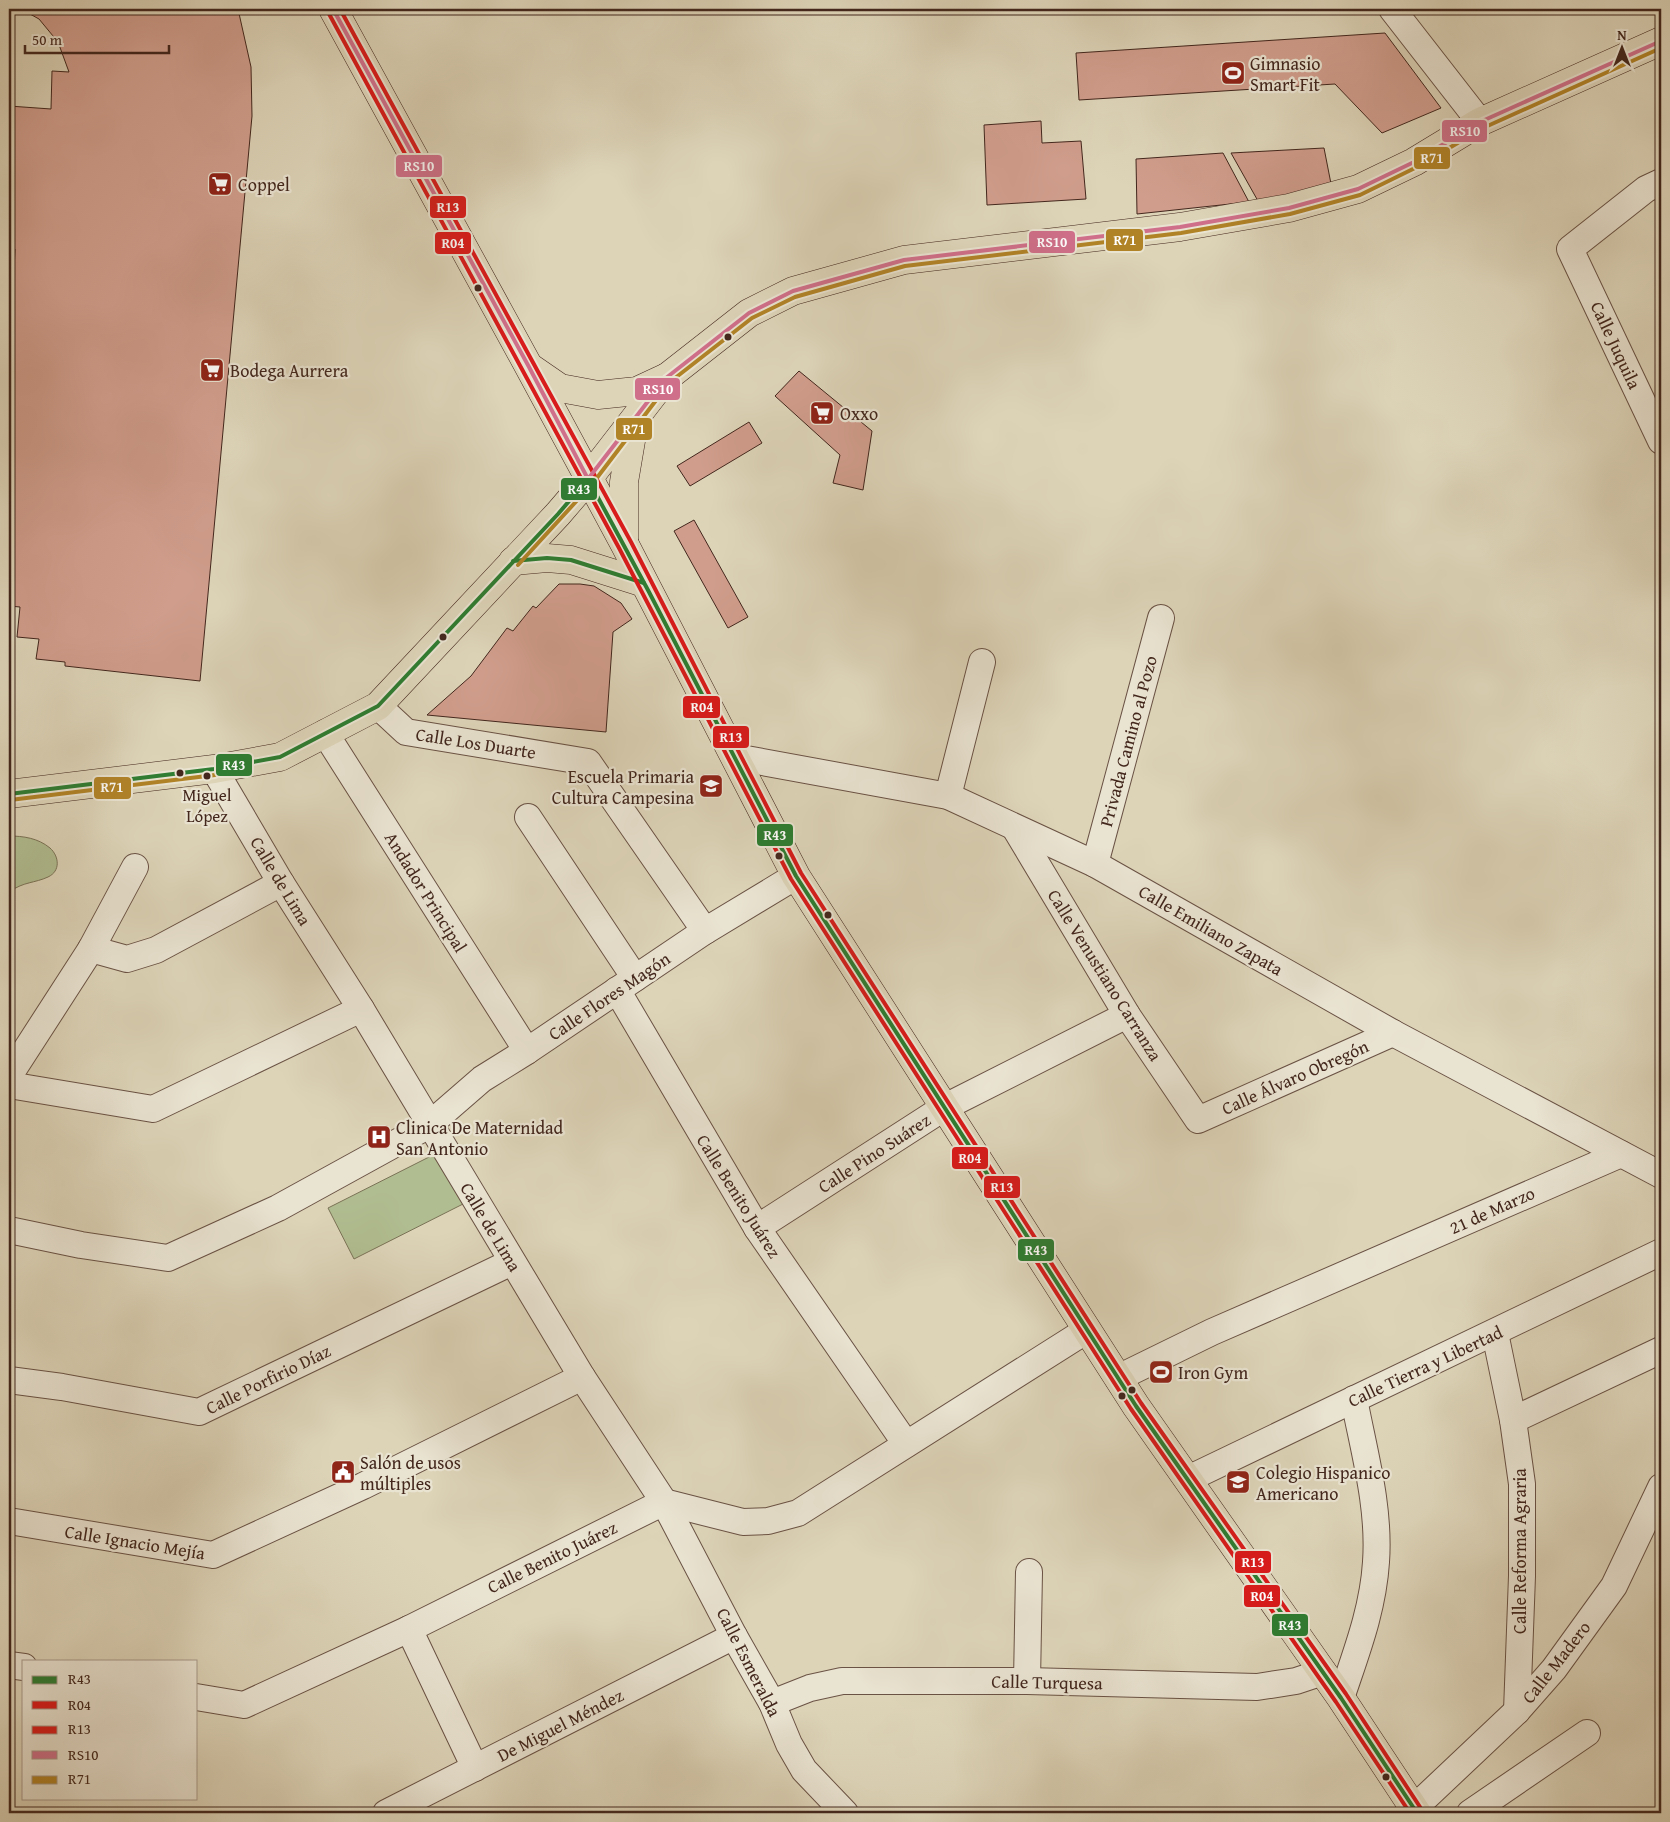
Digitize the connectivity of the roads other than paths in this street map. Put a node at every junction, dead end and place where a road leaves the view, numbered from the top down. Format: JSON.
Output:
{"nodes":[{"id":1,"x":333,"y":9,"type":"edge"},
{"id":2,"x":1392,"y":9,"type":"edge"},
{"id":3,"x":1661,"y":41,"type":"edge"},
{"id":4,"x":1480,"y":122,"type":"junction"},
{"id":5,"x":1661,"y":182,"type":"edge"},
{"id":6,"x":529,"y":367,"type":"junction"},
{"id":7,"x":666,"y":378,"type":"junction"},
{"id":8,"x":635,"y":419,"type":"junction"},
{"id":9,"x":1661,"y":441,"type":"edge"},
{"id":10,"x":588,"y":479,"type":"junction"},
{"id":11,"x":624,"y":545,"type":"junction"},
{"id":12,"x":513,"y":561,"type":"junction"},
{"id":13,"x":644,"y":583,"type":"junction"},
{"id":14,"x":1161,"y":618,"type":"dead end"},
{"id":15,"x":982,"y":662,"type":"dead end"},
{"id":16,"x":378,"y":706,"type":"junction"},
{"id":17,"x":325,"y":733,"type":"junction"},
{"id":18,"x":735,"y":757,"type":"junction"},
{"id":19,"x":214,"y":769,"type":"junction"},
{"id":20,"x":9,"y":795,"type":"edge"},
{"id":21,"x":948,"y":796,"type":"junction"},
{"id":22,"x":528,"y":817,"type":"dead end"},
{"id":23,"x":1015,"y":828,"type":"junction"},
{"id":24,"x":1095,"y":864,"type":"junction"},
{"id":25,"x":135,"y":867,"type":"dead end"},
{"id":26,"x":796,"y":876,"type":"junction"},
{"id":27,"x":282,"y":883,"type":"junction"},
{"id":28,"x":705,"y":931,"type":"junction"},
{"id":29,"x":91,"y":949,"type":"junction"},
{"id":30,"x":626,"y":984,"type":"junction"},
{"id":31,"x":361,"y":1009,"type":"junction"},
{"id":32,"x":1127,"y":1015,"type":"junction"},
{"id":33,"x":1392,"y":1033,"type":"junction"},
{"id":34,"x":527,"y":1051,"type":"junction"},
{"id":35,"x":9,"y":1076,"type":"edge"},
{"id":36,"x":9,"y":1085,"type":"edge"},
{"id":37,"x":945,"y":1107,"type":"junction"},
{"id":38,"x":1198,"y":1120,"type":"joint"},
{"id":39,"x":429,"y":1126,"type":"junction"},
{"id":40,"x":1621,"y":1154,"type":"junction"},
{"id":41,"x":1661,"y":1176,"type":"edge"},
{"id":42,"x":757,"y":1228,"type":"junction"},
{"id":43,"x":9,"y":1230,"type":"edge"},
{"id":44,"x":1661,"y":1252,"type":"edge"},
{"id":45,"x":512,"y":1262,"type":"junction"},
{"id":46,"x":1087,"y":1330,"type":"junction"},
{"id":47,"x":1495,"y":1332,"type":"junction"},
{"id":48,"x":1661,"y":1350,"type":"edge"},
{"id":49,"x":582,"y":1378,"type":"junction"},
{"id":50,"x":1118,"y":1378,"type":"junction"},
{"id":51,"x":9,"y":1380,"type":"edge"},
{"id":52,"x":1354,"y":1399,"type":"junction"},
{"id":53,"x":1513,"y":1420,"type":"junction"},
{"id":54,"x":906,"y":1444,"type":"junction"},
{"id":55,"x":1188,"y":1479,"type":"junction"},
{"id":56,"x":1661,"y":1487,"type":"edge"},
{"id":57,"x":664,"y":1502,"type":"junction"},
{"id":58,"x":9,"y":1521,"type":"edge"},
{"id":59,"x":1029,"y":1572,"type":"dead end"},
{"id":60,"x":409,"y":1629,"type":"junction"},
{"id":61,"x":734,"y":1636,"type":"junction"},
{"id":62,"x":9,"y":1665,"type":"edge"},
{"id":63,"x":22,"y":1667,"type":"edge"},
{"id":64,"x":1323,"y":1672,"type":"junction"},
{"id":65,"x":1027,"y":1680,"type":"junction"},
{"id":66,"x":198,"y":1697,"type":"edge"},
{"id":67,"x":1341,"y":1698,"type":"junction"},
{"id":68,"x":772,"y":1703,"type":"junction"},
{"id":69,"x":1517,"y":1711,"type":"junction"},
{"id":70,"x":1587,"y":1732,"type":"dead end"},
{"id":71,"x":475,"y":1768,"type":"junction"},
{"id":72,"x":1413,"y":1812,"type":"edge"},
{"id":73,"x":386,"y":1813,"type":"edge"},
{"id":74,"x":845,"y":1813,"type":"edge"},
{"id":75,"x":1470,"y":1813,"type":"edge"}],
"edges":[{"from":1,"to":6,"type":"main road"},
{"from":2,"to":4,"type":"street"},
{"from":3,"to":4,"type":"main road"},
{"from":4,"to":7,"type":"main road"},
{"from":5,"to":9,"type":"street","name":"Calle Juquila"},
{"from":6,"to":7,"type":"main road"},
{"from":6,"to":10,"type":"main road"},
{"from":7,"to":8,"type":"main road"},
{"from":8,"to":10,"type":"main road"},
{"from":8,"to":11,"type":"main road"},
{"from":10,"to":11,"type":"main road"},
{"from":10,"to":12,"type":"main road"},
{"from":11,"to":13,"type":"main road"},
{"from":12,"to":13,"type":"main road"},
{"from":12,"to":16,"type":"main road"},
{"from":13,"to":18,"type":"main road"},
{"from":14,"to":24,"type":"street","name":"Privada Camino al Pozo"},
{"from":15,"to":21,"type":"street"},
{"from":16,"to":17,"type":"main road"},
{"from":16,"to":28,"type":"street","name":"Calle Los Duarte"},
{"from":17,"to":19,"type":"main road"},
{"from":17,"to":34,"type":"street","name":"Andador Principal"},
{"from":18,"to":21,"type":"street","name":"Calle Emiliano Zapata"},
{"from":18,"to":26,"type":"main road"},
{"from":19,"to":20,"type":"main road"},
{"from":19,"to":27,"type":"street","name":"Calle de Lima"},
{"from":21,"to":23,"type":"street","name":"Calle Emiliano Zapata"},
{"from":22,"to":30,"type":"street","name":"Calle Benito Juárez"},
{"from":23,"to":24,"type":"street","name":"Calle Emiliano Zapata"},
{"from":23,"to":32,"type":"street","name":"Calle Venustiano Carranza"},
{"from":24,"to":33,"type":"street","name":"Calle Emiliano Zapata"},
{"from":25,"to":29,"type":"street"},
{"from":26,"to":28,"type":"street","name":"Calle Flores Magón"},
{"from":26,"to":37,"type":"main road"},
{"from":27,"to":29,"type":"street"},
{"from":27,"to":31,"type":"street","name":"Calle de Lima"},
{"from":28,"to":30,"type":"street","name":"Calle Flores Magón"},
{"from":29,"to":35,"type":"street"},
{"from":30,"to":34,"type":"street","name":"Calle Flores Magón"},
{"from":30,"to":42,"type":"street","name":"Calle Benito Juárez"},
{"from":31,"to":36,"type":"street"},
{"from":31,"to":39,"type":"street","name":"Calle de Lima"},
{"from":32,"to":37,"type":"street","name":"Calle Pino Suárez"},
{"from":32,"to":38,"type":"street","name":"Calle Venustiano Carranza"},
{"from":33,"to":38,"type":"street","name":"Calle Álvaro Obregón"},
{"from":33,"to":40,"type":"street","name":"Calle Emiliano Zapata"},
{"from":34,"to":39,"type":"street","name":"Calle Flores Magón"},
{"from":37,"to":42,"type":"street","name":"Calle Pino Suárez"},
{"from":37,"to":46,"type":"main road"},
{"from":39,"to":43,"type":"street","name":"Calle Flores Magón"},
{"from":39,"to":45,"type":"street","name":"Calle de Lima"},
{"from":40,"to":41,"type":"street","name":"Calle Emiliano Zapata"},
{"from":40,"to":50,"type":"street","name":"21 de Marzo"},
{"from":42,"to":54,"type":"street","name":"Calle Benito Juárez"},
{"from":44,"to":47,"type":"street","name":"Calle Tierra y Libertad"},
{"from":45,"to":49,"type":"street","name":"Calle de Lima"},
{"from":45,"to":51,"type":"street","name":"Calle Porfirio Díaz"},
{"from":46,"to":50,"type":"main road"},
{"from":46,"to":54,"type":"street"},
{"from":47,"to":52,"type":"street","name":"Calle Tierra y Libertad"},
{"from":47,"to":53,"type":"street","name":"Calle Reforma Agraria"},
{"from":48,"to":53,"type":"street"},
{"from":49,"to":57,"type":"street","name":"Calle de Lima"},
{"from":49,"to":58,"type":"street","name":"Calle Ignacio Mejía"},
{"from":50,"to":55,"type":"main road"},
{"from":52,"to":55,"type":"street","name":"Calle Tierra y Libertad"},
{"from":52,"to":67,"type":"street"},
{"from":53,"to":69,"type":"street","name":"Calle Reforma Agraria"},
{"from":54,"to":57,"type":"street"},
{"from":55,"to":64,"type":"main road"},
{"from":56,"to":69,"type":"street","name":"Calle Madero"},
{"from":57,"to":60,"type":"street","name":"Calle Benito Juárez"},
{"from":57,"to":61,"type":"street","name":"Calle Esmeralda"},
{"from":59,"to":65,"type":"street"},
{"from":60,"to":66,"type":"street","name":"Calle Benito Juárez"},
{"from":60,"to":71,"type":"street"},
{"from":61,"to":68,"type":"street","name":"Calle Esmeralda"},
{"from":61,"to":71,"type":"street","name":"De Miguel Méndez"},
{"from":62,"to":63,"type":"street"},
{"from":64,"to":65,"type":"street","name":"Calle Turquesa"},
{"from":64,"to":67,"type":"main road"},
{"from":65,"to":68,"type":"street","name":"Calle Turquesa"},
{"from":67,"to":72,"type":"main road"},
{"from":68,"to":74,"type":"street","name":"Calle Esmeralda"},
{"from":69,"to":72,"type":"street","name":"Calle Madero"},
{"from":70,"to":75,"type":"street"},
{"from":71,"to":73,"type":"street","name":"De Miguel Méndez"}]}
